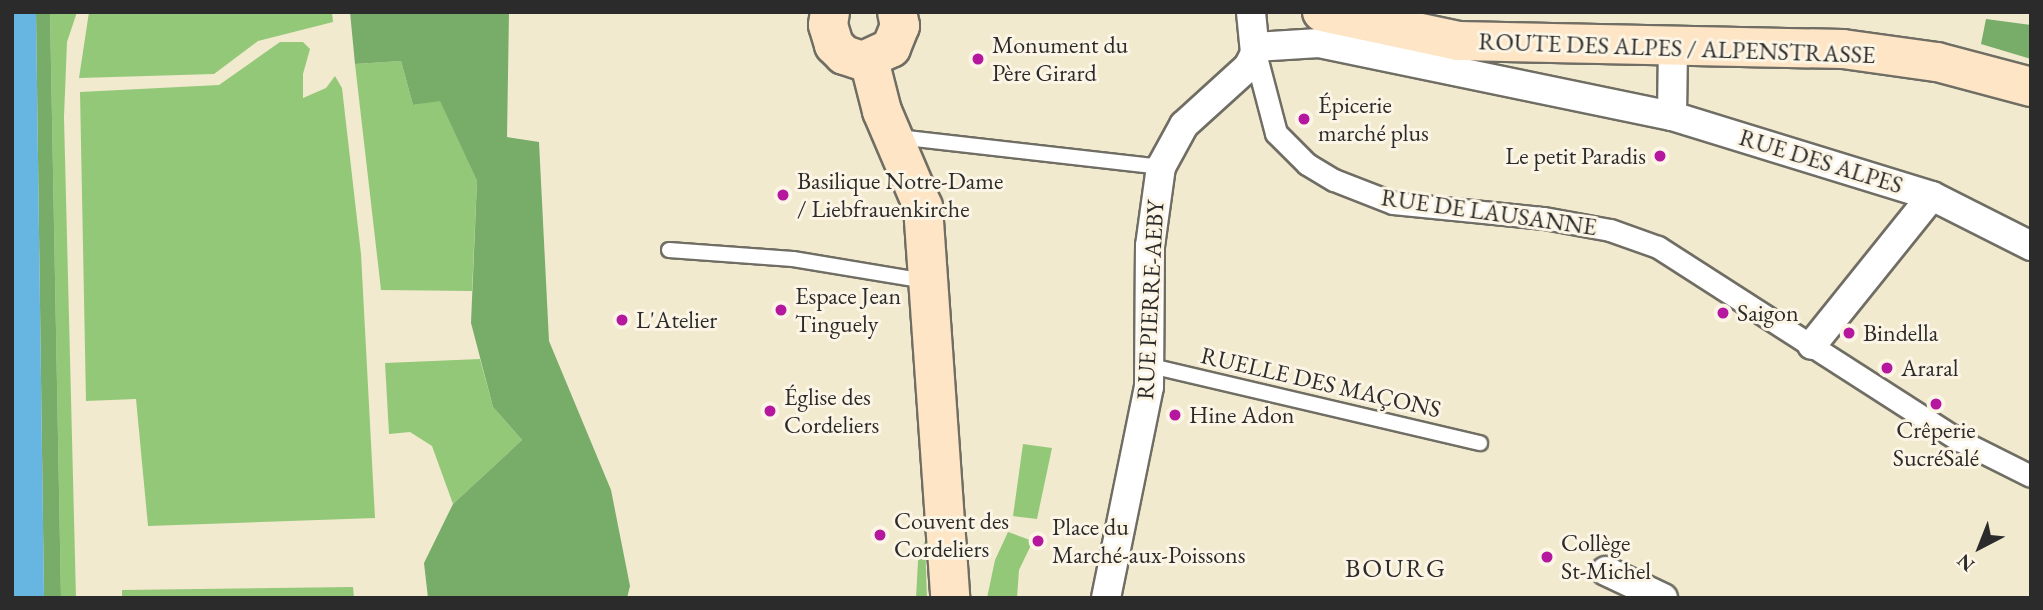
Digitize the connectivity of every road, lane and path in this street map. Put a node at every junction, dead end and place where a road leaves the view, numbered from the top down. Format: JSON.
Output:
{"nodes":[{"id":1,"x":830,"y":12,"type":"edge"},
{"id":2,"x":1251,"y":12,"type":"edge"},
{"id":3,"x":1322,"y":12,"type":"edge"},
{"id":4,"x":898,"y":13,"type":"edge"},
{"id":5,"x":1673,"y":45,"type":"junction"},
{"id":6,"x":1255,"y":50,"type":"junction"},
{"id":7,"x":869,"y":60,"type":"junction"},
{"id":8,"x":2031,"y":87,"type":"edge"},
{"id":9,"x":1672,"y":116,"type":"junction"},
{"id":10,"x":892,"y":137,"type":"junction"},
{"id":11,"x":1161,"y":167,"type":"junction"},
{"id":12,"x":1932,"y":196,"type":"junction"},
{"id":13,"x":2031,"y":246,"type":"edge"},
{"id":14,"x":669,"y":250,"type":"dead end"},
{"id":15,"x":931,"y":282,"type":"junction"},
{"id":16,"x":1812,"y":345,"type":"junction"},
{"id":17,"x":1151,"y":366,"type":"junction"},
{"id":18,"x":1480,"y":443,"type":"dead end"},
{"id":19,"x":2031,"y":475,"type":"edge"},
{"id":20,"x":1606,"y":571,"type":"dead end"},
{"id":21,"x":950,"y":598,"type":"edge"},
{"id":22,"x":1106,"y":598,"type":"edge"},
{"id":23,"x":1663,"y":598,"type":"edge"}],
"edges":[{"from":1,"to":7,"type":"main road"},
{"from":2,"to":6,"type":"street","name":"RUE DE LAUSANNE"},
{"from":3,"to":5,"type":"main road","name":"ROUTE DES ALPES / ALPENSTRASSE"},
{"from":4,"to":7,"type":"main road"},
{"from":5,"to":8,"type":"main road","name":"ROUTE DES ALPES / ALPENSTRASSE"},
{"from":5,"to":9,"type":"street"},
{"from":6,"to":9,"type":"street","name":"RUE DES ALPES"},
{"from":6,"to":11,"type":"street"},
{"from":6,"to":16,"type":"street","name":"RUE DE LAUSANNE"},
{"from":7,"to":10,"type":"main road"},
{"from":9,"to":12,"type":"street","name":"RUE DES ALPES"},
{"from":10,"to":11,"type":"lane"},
{"from":10,"to":15,"type":"main road"},
{"from":11,"to":17,"type":"street","name":"RUE PIERRE-AEBY"},
{"from":12,"to":13,"type":"street","name":"RUE DES ALPES"},
{"from":12,"to":16,"type":"street"},
{"from":14,"to":15,"type":"lane"},
{"from":15,"to":21,"type":"main road"},
{"from":16,"to":19,"type":"street","name":"RUE DE LAUSANNE"},
{"from":17,"to":18,"type":"lane","name":"RUELLE DES MAÇONS"},
{"from":17,"to":22,"type":"street","name":"RUE PIERRE-AEBY"},
{"from":20,"to":23,"type":"street"}]}
